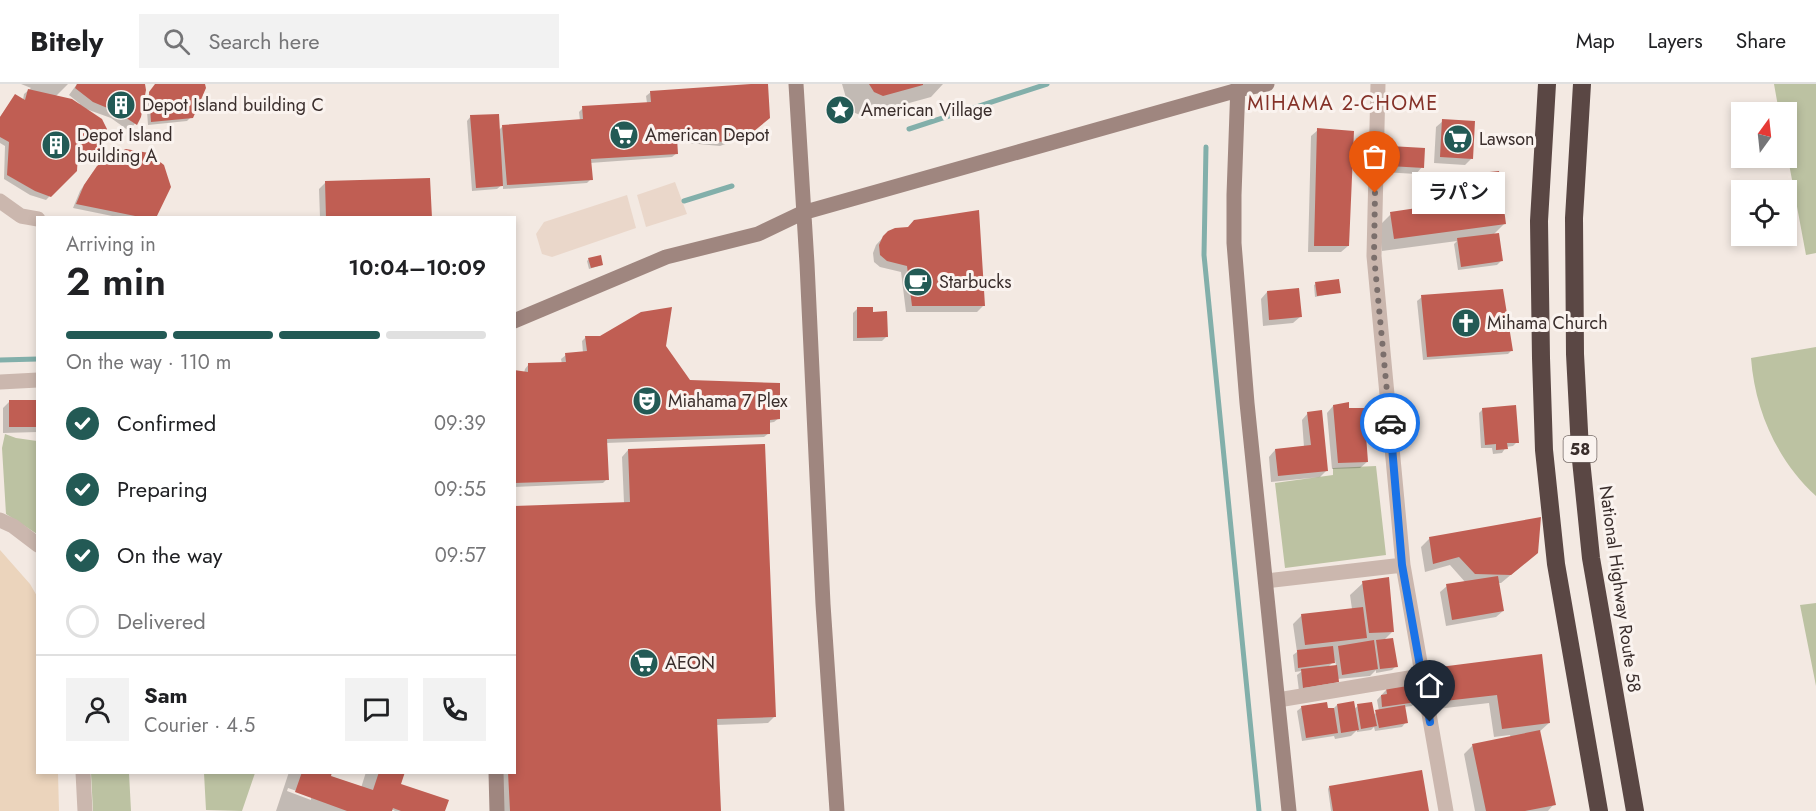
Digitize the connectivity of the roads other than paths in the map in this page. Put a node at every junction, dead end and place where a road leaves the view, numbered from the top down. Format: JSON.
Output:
{"nodes":[{"id":1,"x":796,"y":84,"type":"edge"},
{"id":2,"x":1267,"y":84,"type":"edge"},
{"id":3,"x":1378,"y":84,"type":"edge"},
{"id":4,"x":1547,"y":84,"type":"edge"},
{"id":5,"x":1582,"y":84,"type":"edge"},
{"id":6,"x":1238,"y":87,"type":"edge"},
{"id":7,"x":0,"y":201,"type":"edge"},
{"id":8,"x":802,"y":213,"type":"junction"},
{"id":9,"x":36,"y":219,"type":"edge"},
{"id":10,"x":516,"y":320,"type":"edge"},
{"id":11,"x":36,"y":380,"type":"edge"},
{"id":12,"x":0,"y":382,"type":"edge"},
{"id":13,"x":0,"y":520,"type":"edge"},
{"id":14,"x":36,"y":543,"type":"edge"},
{"id":15,"x":1402,"y":565,"type":"junction"},
{"id":16,"x":1266,"y":581,"type":"junction"},
{"id":17,"x":1421,"y":676,"type":"junction"},
{"id":18,"x":1278,"y":700,"type":"junction"},
{"id":19,"x":83,"y":774,"type":"edge"},
{"id":20,"x":496,"y":774,"type":"edge"},
{"id":21,"x":85,"y":811,"type":"edge"},
{"id":22,"x":497,"y":811,"type":"edge"},
{"id":23,"x":837,"y":811,"type":"edge"},
{"id":24,"x":1289,"y":811,"type":"edge"},
{"id":25,"x":1446,"y":811,"type":"edge"},
{"id":26,"x":1599,"y":811,"type":"edge"},
{"id":27,"x":1635,"y":811,"type":"edge"}],
"edges":[{"from":1,"to":8,"type":"street"},
{"from":2,"to":6,"type":"street"},
{"from":3,"to":15,"type":"street"},
{"from":4,"to":26,"type":"highway","number":"58"},
{"from":5,"to":27,"type":"highway","name":"National Highway Route 58","number":"58"},
{"from":6,"to":8,"type":"street"},
{"from":6,"to":16,"type":"street"},
{"from":7,"to":9,"type":"street"},
{"from":8,"to":10,"type":"street"},
{"from":8,"to":23,"type":"street"},
{"from":11,"to":12,"type":"street"},
{"from":13,"to":14,"type":"street"},
{"from":15,"to":16,"type":"street"},
{"from":15,"to":17,"type":"street"},
{"from":16,"to":18,"type":"street"},
{"from":17,"to":18,"type":"street"},
{"from":17,"to":25,"type":"street"},
{"from":18,"to":24,"type":"street"},
{"from":19,"to":21,"type":"street"},
{"from":20,"to":22,"type":"street"}]}
